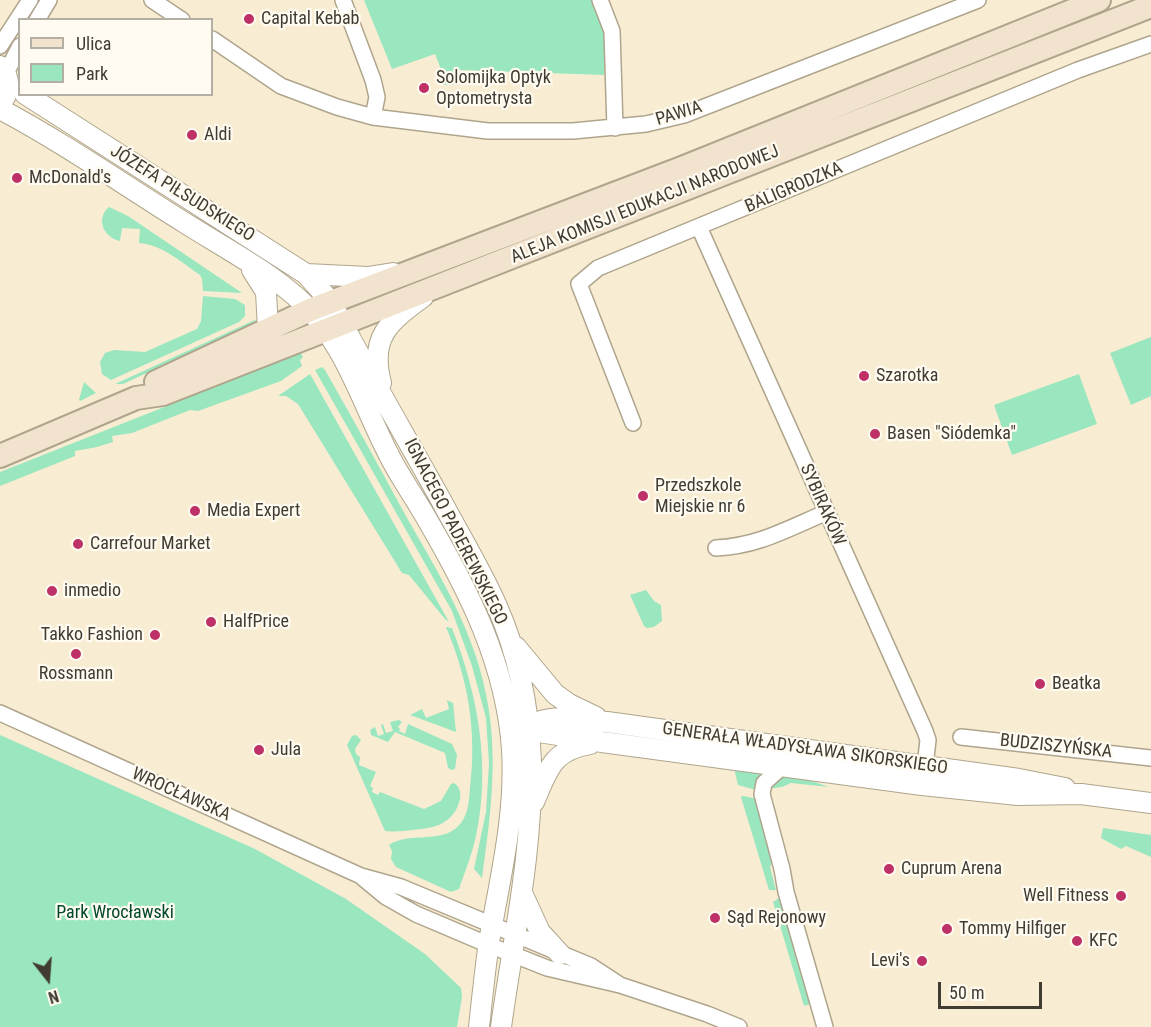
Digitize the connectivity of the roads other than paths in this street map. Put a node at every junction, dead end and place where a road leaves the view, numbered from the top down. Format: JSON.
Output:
{"nodes":[{"id":1,"x":30,"y":0,"type":"edge"},
{"id":2,"x":50,"y":0,"type":"edge"},
{"id":3,"x":152,"y":0,"type":"edge"},
{"id":4,"x":343,"y":0,"type":"edge"},
{"id":5,"x":600,"y":0,"type":"edge"},
{"id":6,"x":1100,"y":0,"type":"edge"},
{"id":7,"x":970,"y":1,"type":"edge"},
{"id":8,"x":1151,"y":6,"type":"edge"},
{"id":9,"x":18,"y":18,"type":"edge"},
{"id":10,"x":18,"y":18,"type":"edge"},
{"id":11,"x":38,"y":18,"type":"edge"},
{"id":12,"x":179,"y":18,"type":"edge"},
{"id":13,"x":213,"y":40,"type":"edge"},
{"id":14,"x":1151,"y":44,"type":"edge"},
{"id":15,"x":0,"y":46,"type":"edge"},
{"id":16,"x":18,"y":52,"type":"edge"},
{"id":17,"x":9,"y":78,"type":"edge"},
{"id":18,"x":28,"y":96,"type":"edge"},
{"id":19,"x":0,"y":104,"type":"edge"},
{"id":20,"x":0,"y":110,"type":"edge"},
{"id":21,"x":373,"y":117,"type":"junction"},
{"id":22,"x":615,"y":128,"type":"junction"},
{"id":23,"x":699,"y":227,"type":"junction"},
{"id":24,"x":247,"y":263,"type":"junction"},
{"id":25,"x":416,"y":268,"type":"junction"},
{"id":26,"x":306,"y":274,"type":"junction"},
{"id":27,"x":437,"y":288,"type":"junction"},
{"id":28,"x":320,"y":306,"type":"junction"},
{"id":29,"x":334,"y":327,"type":"junction"},
{"id":30,"x":268,"y":329,"type":"junction"},
{"id":31,"x":136,"y":398,"type":"junction"},
{"id":32,"x":385,"y":398,"type":"junction"},
{"id":33,"x":633,"y":423,"type":"dead end"},
{"id":34,"x":0,"y":456,"type":"edge"},
{"id":35,"x":825,"y":513,"type":"junction"},
{"id":36,"x":716,"y":548,"type":"dead end"},
{"id":37,"x":508,"y":636,"type":"junction"},
{"id":38,"x":506,"y":704,"type":"junction"},
{"id":39,"x":0,"y":713,"type":"edge"},
{"id":40,"x":607,"y":722,"type":"junction"},
{"id":41,"x":528,"y":727,"type":"junction"},
{"id":42,"x":961,"y":737,"type":"dead end"},
{"id":43,"x":602,"y":742,"type":"junction"},
{"id":44,"x":511,"y":746,"type":"junction"},
{"id":45,"x":1151,"y":758,"type":"edge"},
{"id":46,"x":783,"y":766,"type":"junction"},
{"id":47,"x":923,"y":776,"type":"junction"},
{"id":48,"x":1151,"y":803,"type":"edge"},
{"id":49,"x":531,"y":809,"type":"junction"},
{"id":50,"x":361,"y":876,"type":"junction"},
{"id":51,"x":523,"y":895,"type":"junction"},
{"id":52,"x":492,"y":926,"type":"junction"},
{"id":53,"x":489,"y":945,"type":"junction"},
{"id":54,"x":513,"y":945,"type":"junction"},
{"id":55,"x":560,"y":954,"type":"junction"},
{"id":56,"x":621,"y":985,"type":"junction"},
{"id":57,"x":825,"y":1026,"type":"edge"},
{"id":58,"x":479,"y":1027,"type":"edge"},
{"id":59,"x":501,"y":1027,"type":"edge"},
{"id":60,"x":739,"y":1027,"type":"edge"}],
"edges":[{"from":1,"to":9,"type":"street"},
{"from":2,"to":11,"type":"street"},
{"from":3,"to":12,"type":"street"},
{"from":4,"to":21,"type":"street"},
{"from":5,"to":22,"type":"street"},
{"from":6,"to":25,"type":"main road","name":"ALEJA KOMISJI EDUKACJI NARODOWEJ"},
{"from":7,"to":22,"type":"street","name":"PAWIA"},
{"from":8,"to":27,"type":"main road","name":"ALEJA KOMISJI EDUKACJI NARODOWEJ"},
{"from":10,"to":15,"type":"street"},
{"from":13,"to":21,"type":"street","name":"PAWIA"},
{"from":14,"to":23,"type":"street","name":"BALIGRODZKA"},
{"from":16,"to":17,"type":"street"},
{"from":17,"to":19,"type":"street"},
{"from":18,"to":26,"type":"street","name":"JÓZEFA PIŁSUDSKIEGO"},
{"from":20,"to":24,"type":"street","name":"JÓZEFA PIŁSUDSKIEGO"},
{"from":21,"to":22,"type":"street","name":"PAWIA"},
{"from":23,"to":33,"type":"street","name":"BALIGRODZKA"},
{"from":23,"to":35,"type":"street","name":"SYBIRAKÓW"},
{"from":24,"to":28,"type":"street","name":"JÓZEFA PIŁSUDSKIEGO"},
{"from":24,"to":30,"type":"street"},
{"from":25,"to":26,"type":"street"},
{"from":25,"to":28,"type":"main road","name":"ALEJA KOMISJI EDUKACJI NARODOWEJ"},
{"from":26,"to":28,"type":"street","name":"JÓZEFA PIŁSUDSKIEGO"},
{"from":27,"to":29,"type":"main road","name":"ALEJA KOMISJI EDUKACJI NARODOWEJ"},
{"from":27,"to":32,"type":"street"},
{"from":28,"to":29,"type":"street","name":"IGNACEGO PADEREWSKIEGO"},
{"from":28,"to":30,"type":"main road","name":"ALEJA KOMISJI EDUKACJI NARODOWEJ"},
{"from":29,"to":31,"type":"main road","name":"ALEJA KOMISJI EDUKACJI NARODOWEJ"},
{"from":29,"to":32,"type":"street","name":"IGNACEGO PADEREWSKIEGO"},
{"from":29,"to":38,"type":"street","name":"IGNACEGO PADEREWSKIEGO"},
{"from":30,"to":31,"type":"main road","name":"ALEJA KOMISJI EDUKACJI NARODOWEJ"},
{"from":31,"to":34,"type":"main road","name":"ALEJA KOMISJI EDUKACJI NARODOWEJ"},
{"from":32,"to":37,"type":"street","name":"IGNACEGO PADEREWSKIEGO"},
{"from":35,"to":36,"type":"street"},
{"from":35,"to":47,"type":"street","name":"SYBIRAKÓW"},
{"from":37,"to":40,"type":"street"},
{"from":37,"to":41,"type":"street","name":"IGNACEGO PADEREWSKIEGO"},
{"from":38,"to":41,"type":"street"},
{"from":38,"to":44,"type":"street","name":"IGNACEGO PADEREWSKIEGO"},
{"from":39,"to":50,"type":"street","name":"WROCŁAWSKA"},
{"from":40,"to":41,"type":"street","name":"GENERAŁA WŁADYSŁAWA SIKORSKIEGO"},
{"from":40,"to":47,"type":"street","name":"GENERAŁA WŁADYSŁAWA SIKORSKIEGO"},
{"from":41,"to":43,"type":"street","name":"GENERAŁA WŁADYSŁAWA SIKORSKIEGO"},
{"from":41,"to":44,"type":"street"},
{"from":41,"to":49,"type":"street","name":"IGNACEGO PADEREWSKIEGO"},
{"from":42,"to":45,"type":"street","name":"BUDZISZYŃSKA"},
{"from":43,"to":46,"type":"street","name":"GENERAŁA WŁADYSŁAWA SIKORSKIEGO"},
{"from":43,"to":49,"type":"street"},
{"from":44,"to":52,"type":"street","name":"IGNACEGO PADEREWSKIEGO"},
{"from":46,"to":47,"type":"street","name":"GENERAŁA WŁADYSŁAWA SIKORSKIEGO"},
{"from":46,"to":57,"type":"street"},
{"from":47,"to":48,"type":"street","name":"GENERAŁA WŁADYSŁAWA SIKORSKIEGO"},
{"from":49,"to":51,"type":"street","name":"IGNACEGO PADEREWSKIEGO"},
{"from":50,"to":52,"type":"street","name":"WROCŁAWSKA"},
{"from":50,"to":53,"type":"street","name":"WROCŁAWSKA"},
{"from":51,"to":54,"type":"street","name":"IGNACEGO PADEREWSKIEGO"},
{"from":51,"to":55,"type":"street"},
{"from":52,"to":53,"type":"street","name":"IGNACEGO PADEREWSKIEGO"},
{"from":52,"to":54,"type":"street","name":"WROCŁAWSKA"},
{"from":53,"to":54,"type":"street","name":"WROCŁAWSKA"},
{"from":53,"to":58,"type":"street","name":"IGNACEGO PADEREWSKIEGO"},
{"from":54,"to":55,"type":"street","name":"WROCŁAWSKA"},
{"from":54,"to":56,"type":"street","name":"WROCŁAWSKA"},
{"from":54,"to":59,"type":"street","name":"IGNACEGO PADEREWSKIEGO"},
{"from":55,"to":56,"type":"street","name":"WROCŁAWSKA"},
{"from":56,"to":60,"type":"street","name":"WROCŁAWSKA"}]}
